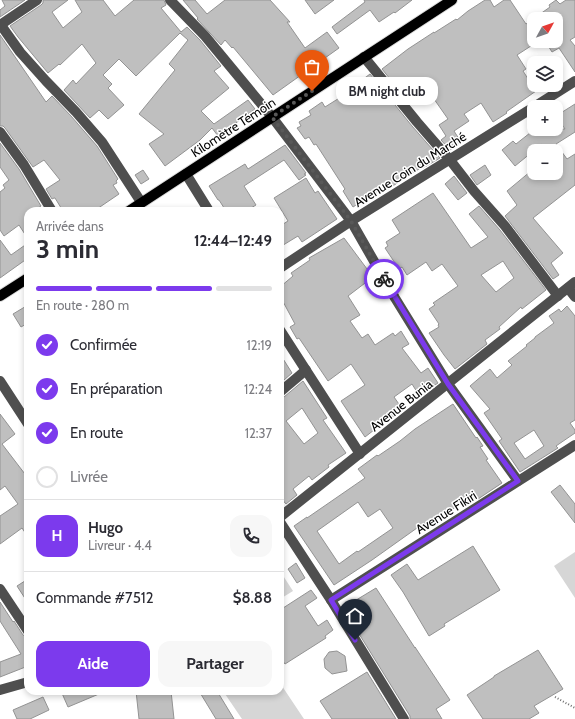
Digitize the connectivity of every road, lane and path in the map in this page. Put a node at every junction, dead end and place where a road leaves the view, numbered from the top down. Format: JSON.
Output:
{"nodes":[{"id":1,"x":37,"y":0,"type":"edge"},
{"id":2,"x":170,"y":0,"type":"edge"},
{"id":3,"x":452,"y":0,"type":"edge"},
{"id":4,"x":0,"y":25,"type":"edge"},
{"id":5,"x":364,"y":57,"type":"junction"},
{"id":6,"x":575,"y":81,"type":"edge"},
{"id":7,"x":545,"y":100,"type":"edge"},
{"id":8,"x":527,"y":111,"type":"edge"},
{"id":9,"x":272,"y":117,"type":"junction"},
{"id":10,"x":0,"y":132,"type":"edge"},
{"id":11,"x":450,"y":160,"type":"junction"},
{"id":12,"x":186,"y":174,"type":"junction"},
{"id":13,"x":141,"y":202,"type":"junction"},
{"id":14,"x":50,"y":207,"type":"edge"},
{"id":15,"x":134,"y":207,"type":"edge"},
{"id":16,"x":207,"y":207,"type":"edge"},
{"id":17,"x":351,"y":221,"type":"junction"},
{"id":18,"x":284,"y":265,"type":"edge"},
{"id":19,"x":24,"y":281,"type":"edge"},
{"id":20,"x":572,"y":285,"type":"edge"},
{"id":21,"x":0,"y":296,"type":"edge"},
{"id":22,"x":558,"y":296,"type":"junction"},
{"id":23,"x":575,"y":297,"type":"edge"},
{"id":24,"x":284,"y":336,"type":"edge"},
{"id":25,"x":306,"y":370,"type":"junction"},
{"id":26,"x":0,"y":381,"type":"edge"},
{"id":27,"x":448,"y":384,"type":"junction"},
{"id":28,"x":284,"y":389,"type":"edge"},
{"id":29,"x":24,"y":418,"type":"edge"},
{"id":30,"x":575,"y":446,"type":"edge"},
{"id":31,"x":360,"y":454,"type":"junction"},
{"id":32,"x":518,"y":481,"type":"junction"},
{"id":33,"x":284,"y":514,"type":"edge"},
{"id":34,"x":284,"y":528,"type":"edge"},
{"id":35,"x":0,"y":589,"type":"edge"},
{"id":36,"x":331,"y":600,"type":"junction"},
{"id":37,"x":24,"y":625,"type":"edge"},
{"id":38,"x":24,"y":683,"type":"edge"},
{"id":39,"x":0,"y":690,"type":"edge"},
{"id":40,"x":555,"y":697,"type":"dead end"},
{"id":41,"x":575,"y":708,"type":"edge"},
{"id":42,"x":404,"y":719,"type":"edge"}],
"edges":[{"from":1,"to":4,"type":"street"},
{"from":2,"to":9,"type":"street"},
{"from":3,"to":5,"type":"main road","name":"Kilomètre Témoin"},
{"from":4,"to":13,"type":"street"},
{"from":5,"to":9,"type":"main road","name":"Kilomètre Témoin"},
{"from":5,"to":11,"type":"street"},
{"from":6,"to":7,"type":"street","name":"Avenue Coin du Marché"},
{"from":8,"to":11,"type":"street","name":"Avenue Coin du Marché"},
{"from":9,"to":12,"type":"main road","name":"Kilomètre Témoin"},
{"from":9,"to":17,"type":"street"},
{"from":10,"to":14,"type":"street"},
{"from":11,"to":17,"type":"street","name":"Avenue Coin du Marché"},
{"from":11,"to":22,"type":"street"},
{"from":12,"to":13,"type":"main road","name":"Kilomètre Témoin"},
{"from":12,"to":16,"type":"street"},
{"from":13,"to":15,"type":"main road","name":"Kilomètre Témoin"},
{"from":17,"to":18,"type":"street","name":"Avenue Coin du Marché"},
{"from":17,"to":27,"type":"street"},
{"from":19,"to":21,"type":"main road"},
{"from":20,"to":22,"type":"street","name":"Avenue Bunia"},
{"from":20,"to":23,"type":"street"},
{"from":22,"to":27,"type":"street","name":"Avenue Bunia"},
{"from":24,"to":25,"type":"street"},
{"from":25,"to":28,"type":"street"},
{"from":25,"to":31,"type":"street"},
{"from":26,"to":29,"type":"street"},
{"from":27,"to":31,"type":"street","name":"Avenue Bunia"},
{"from":27,"to":32,"type":"street"},
{"from":30,"to":32,"type":"street","name":"Avenue Fikiri"},
{"from":31,"to":33,"type":"street","name":"Avenue Bunia"},
{"from":32,"to":36,"type":"street","name":"Avenue Fikiri"},
{"from":34,"to":36,"type":"street"},
{"from":35,"to":37,"type":"street"},
{"from":36,"to":42,"type":"street"},
{"from":38,"to":39,"type":"street"},
{"from":40,"to":41,"type":"path"}]}
